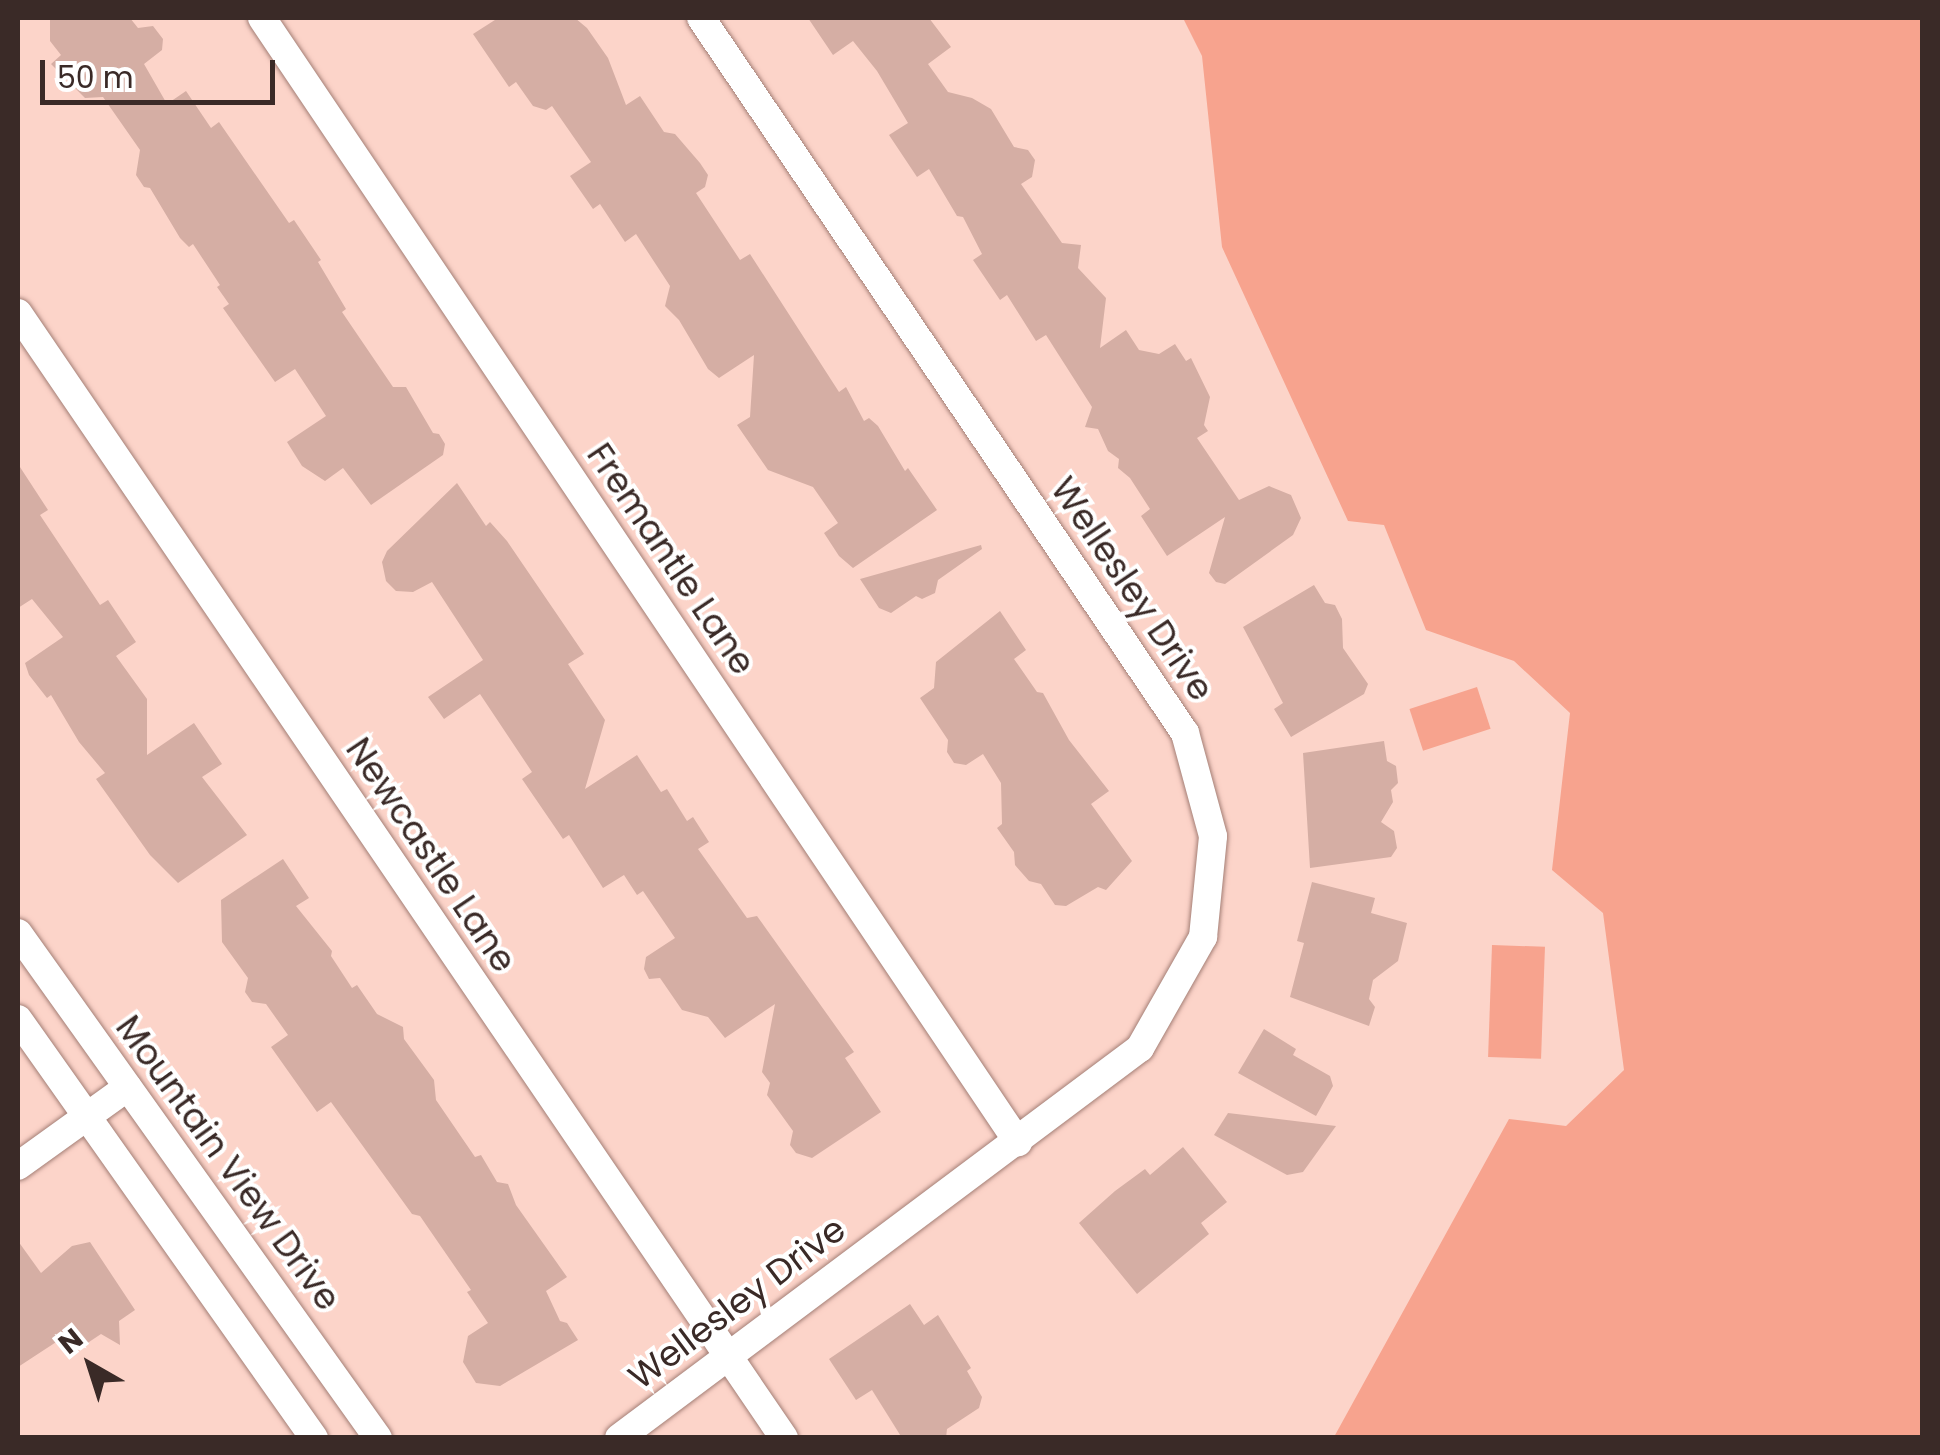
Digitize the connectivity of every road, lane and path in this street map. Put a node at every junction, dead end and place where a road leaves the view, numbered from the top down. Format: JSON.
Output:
{"nodes":[{"id":1,"x":262,"y":18,"type":"edge"},
{"id":2,"x":701,"y":18,"type":"edge"},
{"id":3,"x":18,"y":313,"type":"edge"},
{"id":4,"x":18,"y":933,"type":"edge"},
{"id":5,"x":18,"y":1019,"type":"edge"},
{"id":6,"x":128,"y":1087,"type":"junction"},
{"id":7,"x":86,"y":1117,"type":"junction"},
{"id":8,"x":1018,"y":1142,"type":"junction"},
{"id":9,"x":18,"y":1166,"type":"edge"},
{"id":10,"x":728,"y":1358,"type":"junction"},
{"id":11,"x":314,"y":1438,"type":"edge"},
{"id":12,"x":378,"y":1438,"type":"edge"},
{"id":13,"x":619,"y":1438,"type":"edge"},
{"id":14,"x":784,"y":1438,"type":"edge"}],
"edges":[{"from":1,"to":8,"type":"street","name":"Fremantle Lane"},
{"from":2,"to":8,"type":"street","name":"Wellesley Drive"},
{"from":3,"to":10,"type":"street","name":"Newcastle Lane"},
{"from":4,"to":6,"type":"street","name":"Mountain View Drive"},
{"from":5,"to":7,"type":"street"},
{"from":6,"to":7,"type":"street"},
{"from":6,"to":12,"type":"street","name":"Mountain View Drive"},
{"from":7,"to":9,"type":"street"},
{"from":7,"to":11,"type":"street"},
{"from":8,"to":10,"type":"street","name":"Wellesley Drive"},
{"from":10,"to":13,"type":"street","name":"Wellesley Drive"},
{"from":10,"to":14,"type":"street","name":"Newcastle Lane"}]}
